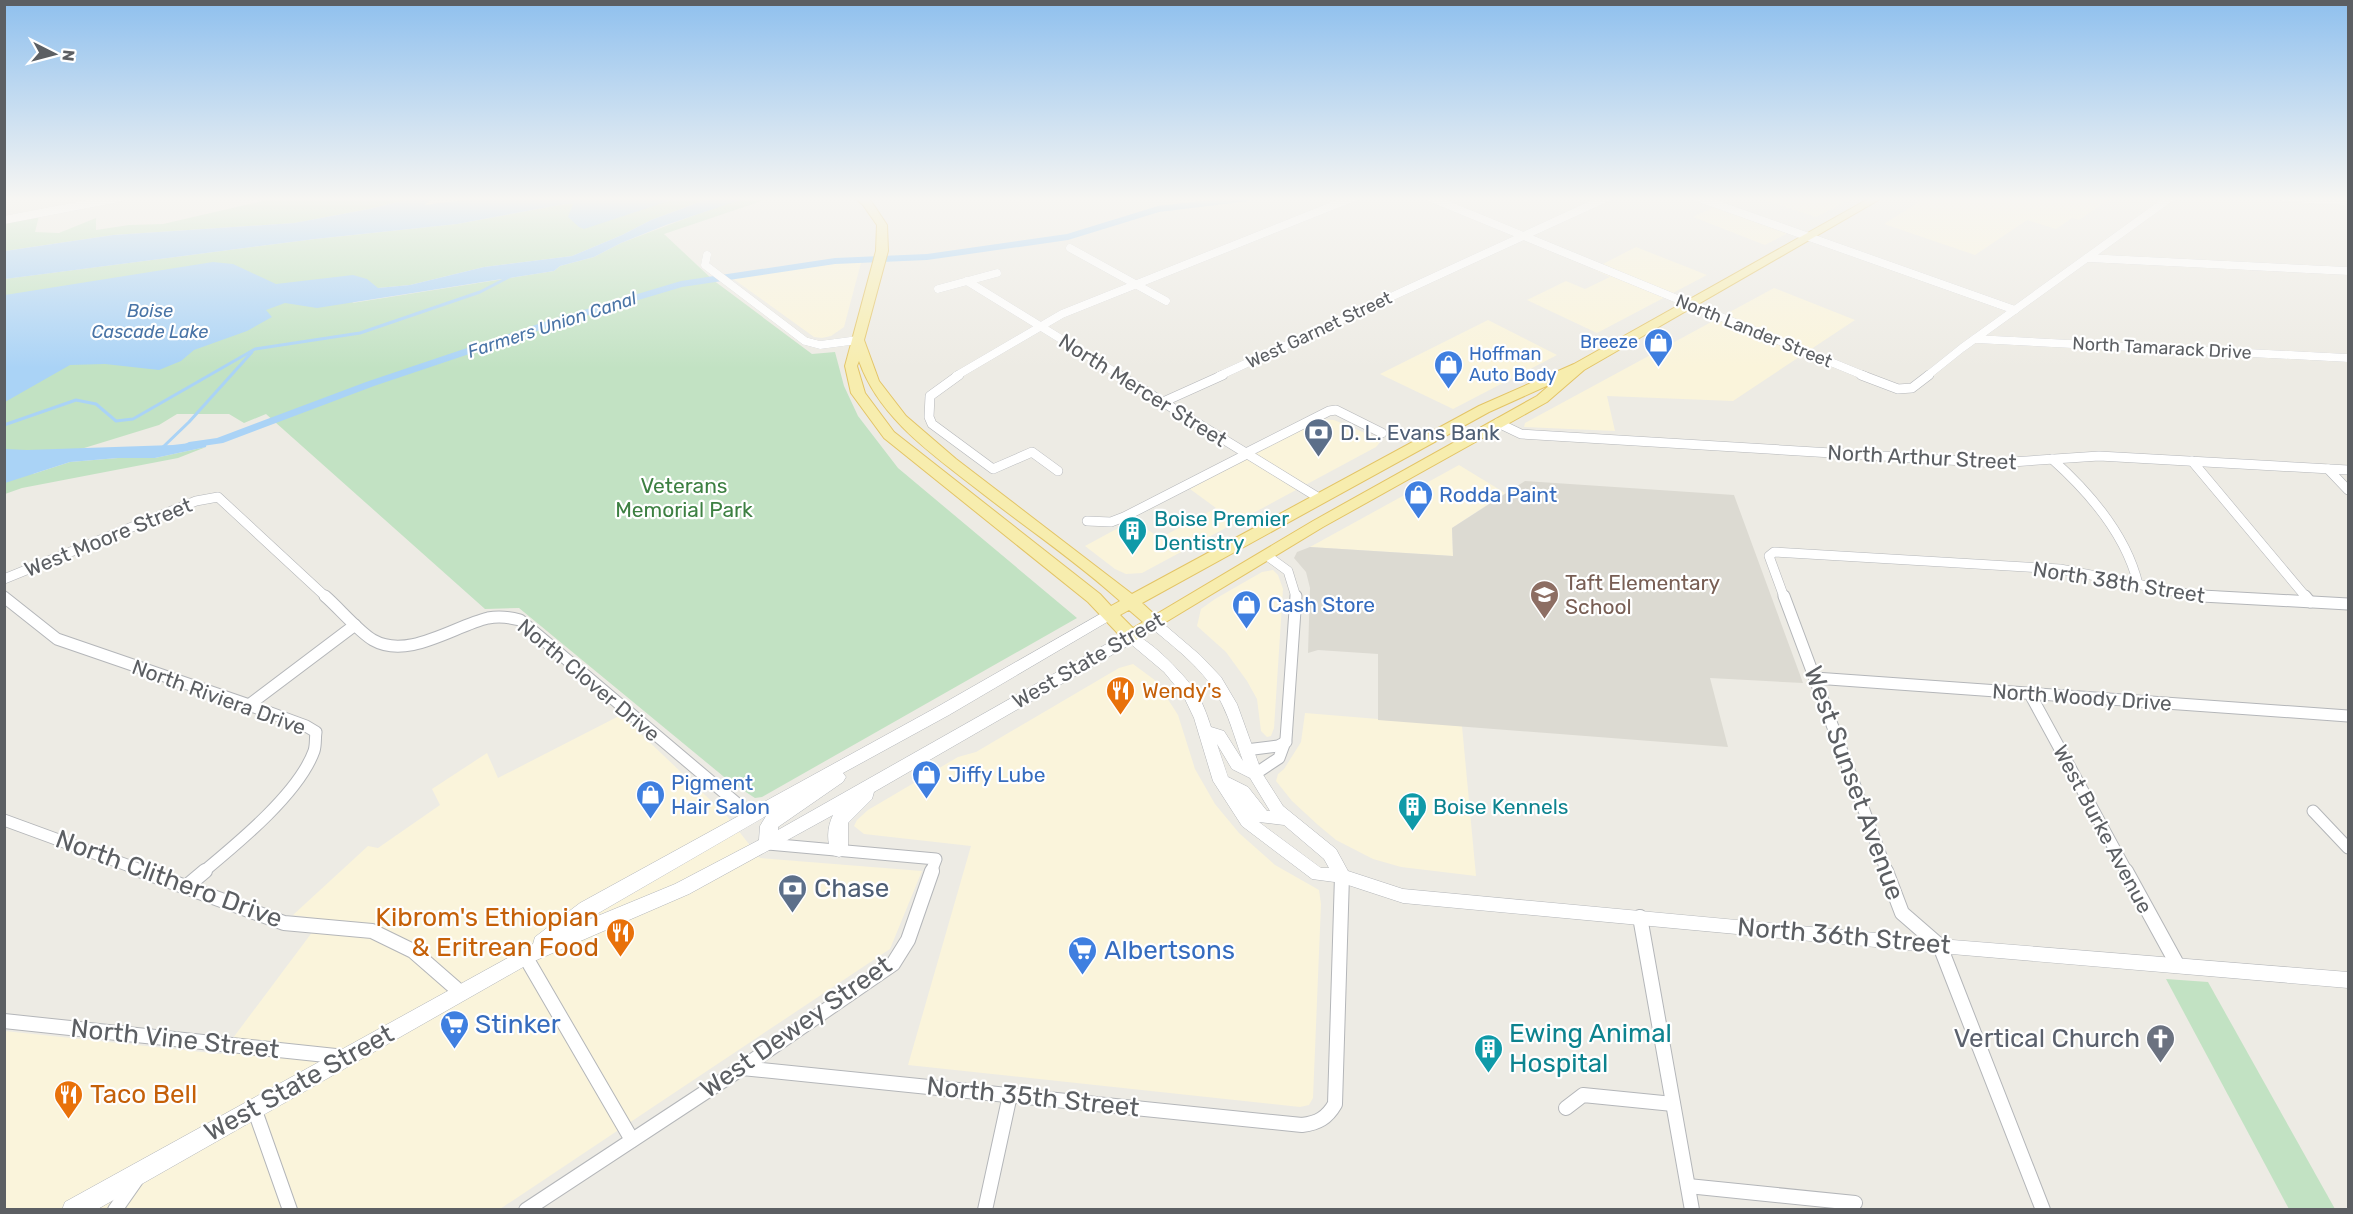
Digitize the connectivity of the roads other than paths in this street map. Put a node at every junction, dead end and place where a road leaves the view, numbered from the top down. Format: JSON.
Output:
{"nodes":[{"id":1,"x":707,"y":255,"type":"dead end"},
{"id":2,"x":880,"y":255,"type":"edge"},
{"id":3,"x":1082,"y":255,"type":"edge"},
{"id":4,"x":1209,"y":255,"type":"edge"},
{"id":5,"x":1482,"y":255,"type":"edge"},
{"id":6,"x":1569,"y":255,"type":"edge"},
{"id":7,"x":1776,"y":255,"type":"edge"},
{"id":8,"x":1857,"y":255,"type":"edge"},
{"id":9,"x":2092,"y":255,"type":"edge"},
{"id":10,"x":2087,"y":258,"type":"junction"},
{"id":11,"x":2349,"y":271,"type":"edge"},
{"id":12,"x":997,"y":273,"type":"dead end"},
{"id":13,"x":967,"y":281,"type":"junction"},
{"id":14,"x":1135,"y":284,"type":"junction"},
{"id":15,"x":938,"y":289,"type":"dead end"},
{"id":16,"x":1166,"y":301,"type":"dead end"},
{"id":17,"x":1689,"y":304,"type":"junction"},
{"id":18,"x":2015,"y":310,"type":"junction"},
{"id":19,"x":1039,"y":326,"type":"junction"},
{"id":20,"x":1975,"y":339,"type":"junction"},
{"id":21,"x":858,"y":340,"type":"junction"},
{"id":22,"x":2349,"y":358,"type":"edge"},
{"id":23,"x":1579,"y":367,"type":"junction"},
{"id":24,"x":1529,"y":389,"type":"junction"},
{"id":25,"x":1162,"y":402,"type":"junction"},
{"id":26,"x":1498,"y":423,"type":"junction"},
{"id":27,"x":1382,"y":433,"type":"dead end"},
{"id":28,"x":1428,"y":440,"type":"junction"},
{"id":29,"x":1246,"y":454,"type":"junction"},
{"id":30,"x":2052,"y":459,"type":"junction"},
{"id":31,"x":2192,"y":461,"type":"junction"},
{"id":32,"x":2328,"y":469,"type":"junction"},
{"id":33,"x":2349,"y":470,"type":"edge"},
{"id":34,"x":1058,"y":471,"type":"dead end"},
{"id":35,"x":1407,"y":472,"type":"junction"},
{"id":36,"x":2349,"y":490,"type":"edge"},
{"id":37,"x":212,"y":497,"type":"joint"},
{"id":38,"x":1318,"y":498,"type":"junction"},
{"id":39,"x":1087,"y":521,"type":"dead end"},
{"id":40,"x":1783,"y":551,"type":"joint"},
{"id":41,"x":1266,"y":555,"type":"junction"},
{"id":42,"x":4,"y":579,"type":"edge"},
{"id":43,"x":2138,"y":584,"type":"junction"},
{"id":44,"x":4,"y":597,"type":"edge"},
{"id":45,"x":1130,"y":602,"type":"junction"},
{"id":46,"x":2310,"y":602,"type":"junction"},
{"id":47,"x":2349,"y":604,"type":"edge"},
{"id":48,"x":1109,"y":614,"type":"junction"},
{"id":49,"x":1154,"y":623,"type":"junction"},
{"id":50,"x":354,"y":625,"type":"junction"},
{"id":51,"x":1131,"y":636,"type":"junction"},
{"id":52,"x":1815,"y":678,"type":"junction"},
{"id":53,"x":2030,"y":694,"type":"junction"},
{"id":54,"x":249,"y":705,"type":"junction"},
{"id":55,"x":2349,"y":716,"type":"edge"},
{"id":56,"x":1204,"y":731,"type":"junction"},
{"id":57,"x":1286,"y":742,"type":"junction"},
{"id":58,"x":876,"y":748,"type":"junction"},
{"id":59,"x":1246,"y":750,"type":"junction"},
{"id":60,"x":900,"y":766,"type":"junction"},
{"id":61,"x":1255,"y":774,"type":"junction"},
{"id":62,"x":1221,"y":781,"type":"junction"},
{"id":63,"x":2313,"y":811,"type":"dead end"},
{"id":64,"x":748,"y":817,"type":"junction"},
{"id":65,"x":1288,"y":819,"type":"junction"},
{"id":66,"x":4,"y":820,"type":"edge"},
{"id":67,"x":768,"y":844,"type":"junction"},
{"id":68,"x":2349,"y":848,"type":"edge"},
{"id":69,"x":838,"y":850,"type":"junction"},
{"id":70,"x":1342,"y":876,"type":"junction"},
{"id":71,"x":186,"y":887,"type":"junction"},
{"id":72,"x":1640,"y":917,"type":"junction"},
{"id":73,"x":1940,"y":946,"type":"junction"},
{"id":74,"x":525,"y":956,"type":"junction"},
{"id":75,"x":2177,"y":964,"type":"junction"},
{"id":76,"x":2349,"y":980,"type":"edge"},
{"id":77,"x":460,"y":992,"type":"junction"},
{"id":78,"x":4,"y":1021,"type":"edge"},
{"id":79,"x":345,"y":1057,"type":"junction"},
{"id":80,"x":742,"y":1068,"type":"junction"},
{"id":81,"x":1010,"y":1095,"type":"junction"},
{"id":82,"x":1673,"y":1104,"type":"junction"},
{"id":83,"x":254,"y":1108,"type":"junction"},
{"id":84,"x":1566,"y":1108,"type":"dead end"},
{"id":85,"x":632,"y":1140,"type":"junction"},
{"id":86,"x":144,"y":1170,"type":"junction"},
{"id":87,"x":1688,"y":1186,"type":"junction"},
{"id":88,"x":1855,"y":1203,"type":"dead end"},
{"id":89,"x":73,"y":1209,"type":"edge"},
{"id":90,"x":115,"y":1209,"type":"edge"},
{"id":91,"x":290,"y":1209,"type":"edge"},
{"id":92,"x":526,"y":1209,"type":"edge"},
{"id":93,"x":985,"y":1209,"type":"edge"},
{"id":94,"x":1692,"y":1209,"type":"edge"},
{"id":95,"x":2043,"y":1209,"type":"edge"}],
"edges":[{"from":1,"to":21,"type":"street"},
{"from":2,"to":21,"type":"main road"},
{"from":3,"to":14,"type":"street"},
{"from":4,"to":14,"type":"street"},
{"from":5,"to":25,"type":"street","name":"West Garnet Street"},
{"from":6,"to":17,"type":"street","name":"North Lander Street"},
{"from":7,"to":17,"type":"main road","name":"West State Street"},
{"from":8,"to":18,"type":"street"},
{"from":9,"to":10,"type":"street"},
{"from":10,"to":11,"type":"street"},
{"from":10,"to":18,"type":"street"},
{"from":12,"to":13,"type":"street"},
{"from":13,"to":15,"type":"street"},
{"from":13,"to":19,"type":"street","name":"North Mercer Street"},
{"from":14,"to":16,"type":"street"},
{"from":14,"to":19,"type":"street"},
{"from":17,"to":20,"type":"street","name":"North Lander Street"},
{"from":17,"to":23,"type":"main road","name":"West State Street"},
{"from":18,"to":20,"type":"street"},
{"from":19,"to":25,"type":"street","name":"North Mercer Street"},
{"from":19,"to":34,"type":"street"},
{"from":20,"to":22,"type":"street","name":"North Tamarack Drive"},
{"from":21,"to":45,"type":"main road"},
{"from":21,"to":48,"type":"main road"},
{"from":23,"to":24,"type":"main road","name":"West State Street"},
{"from":23,"to":26,"type":"main road","name":"West State Street"},
{"from":24,"to":26,"type":"main road","name":"West State Street"},
{"from":24,"to":28,"type":"main road","name":"West State Street"},
{"from":25,"to":29,"type":"street","name":"North Mercer Street"},
{"from":26,"to":30,"type":"street","name":"North Arthur Street"},
{"from":26,"to":35,"type":"main road","name":"West State Street"},
{"from":27,"to":29,"type":"street"},
{"from":28,"to":35,"type":"main road","name":"West State Street"},
{"from":28,"to":38,"type":"main road","name":"West State Street"},
{"from":29,"to":38,"type":"street","name":"North Mercer Street"},
{"from":29,"to":39,"type":"street"},
{"from":30,"to":31,"type":"street","name":"North Arthur Street"},
{"from":30,"to":43,"type":"street"},
{"from":31,"to":32,"type":"street","name":"North Arthur Street"},
{"from":31,"to":46,"type":"street"},
{"from":32,"to":33,"type":"street","name":"North Arthur Street"},
{"from":32,"to":36,"type":"street"},
{"from":35,"to":41,"type":"main road","name":"West State Street"},
{"from":37,"to":42,"type":"street","name":"West Moore Street"},
{"from":37,"to":50,"type":"street","name":"North Clover Drive"},
{"from":38,"to":45,"type":"main road","name":"West State Street"},
{"from":40,"to":43,"type":"street","name":"North 38th Street"},
{"from":40,"to":52,"type":"street","name":"West Sunset Avenue"},
{"from":41,"to":49,"type":"main road","name":"West State Street"},
{"from":41,"to":57,"type":"street"},
{"from":43,"to":46,"type":"street","name":"North 38th Street"},
{"from":44,"to":54,"type":"street","name":"North Riviera Drive"},
{"from":45,"to":48,"type":"main road","name":"West State Street"},
{"from":45,"to":49,"type":"main road"},
{"from":46,"to":47,"type":"street","name":"North 38th Street"},
{"from":48,"to":51,"type":"main road"},
{"from":48,"to":58,"type":"main road","name":"West State Street"},
{"from":49,"to":51,"type":"main road","name":"West State Street"},
{"from":49,"to":59,"type":"street"},
{"from":50,"to":54,"type":"street"},
{"from":50,"to":64,"type":"street","name":"North Clover Drive"},
{"from":51,"to":56,"type":"street","name":"North 36th Street"},
{"from":51,"to":60,"type":"main road","name":"West State Street"},
{"from":52,"to":53,"type":"street","name":"North Woody Drive"},
{"from":52,"to":73,"type":"street","name":"West Sunset Avenue"},
{"from":53,"to":55,"type":"street","name":"North Woody Drive"},
{"from":53,"to":75,"type":"street","name":"West Burke Avenue"},
{"from":54,"to":71,"type":"street","name":"North Riviera Drive"},
{"from":56,"to":61,"type":"street"},
{"from":56,"to":62,"type":"street","name":"North 36th Street"},
{"from":57,"to":59,"type":"street"},
{"from":57,"to":61,"type":"street"},
{"from":58,"to":64,"type":"main road","name":"West State Street"},
{"from":58,"to":67,"type":"main road","name":"West State Street"},
{"from":59,"to":61,"type":"street"},
{"from":60,"to":67,"type":"main road","name":"West State Street"},
{"from":60,"to":69,"type":"main road"},
{"from":61,"to":65,"type":"street"},
{"from":62,"to":65,"type":"street"},
{"from":62,"to":70,"type":"street","name":"North 36th Street"},
{"from":63,"to":68,"type":"street"},
{"from":64,"to":74,"type":"main road","name":"West State Street"},
{"from":65,"to":70,"type":"street"},
{"from":66,"to":71,"type":"street","name":"North Clithero Drive"},
{"from":67,"to":69,"type":"street","name":"West Dewey Street"},
{"from":67,"to":74,"type":"main road","name":"West State Street"},
{"from":69,"to":80,"type":"street","name":"West Dewey Street"},
{"from":70,"to":72,"type":"street","name":"North 36th Street"},
{"from":70,"to":81,"type":"street","name":"North 35th Street"},
{"from":71,"to":77,"type":"street","name":"North Clithero Drive"},
{"from":72,"to":73,"type":"street","name":"North 36th Street"},
{"from":72,"to":82,"type":"street"},
{"from":73,"to":75,"type":"street","name":"North 36th Street"},
{"from":73,"to":95,"type":"street","name":"West Sunset Avenue"},
{"from":74,"to":77,"type":"main road","name":"West State Street"},
{"from":74,"to":85,"type":"street"},
{"from":75,"to":76,"type":"street","name":"North 36th Street"},
{"from":77,"to":79,"type":"main road","name":"West State Street"},
{"from":78,"to":79,"type":"street","name":"North Vine Street"},
{"from":79,"to":83,"type":"main road","name":"West State Street"},
{"from":80,"to":81,"type":"street","name":"North 35th Street"},
{"from":80,"to":85,"type":"street","name":"West Dewey Street"},
{"from":81,"to":93,"type":"street"},
{"from":82,"to":84,"type":"street"},
{"from":82,"to":87,"type":"street"},
{"from":83,"to":86,"type":"main road","name":"West State Street"},
{"from":83,"to":91,"type":"street"},
{"from":85,"to":92,"type":"street","name":"West Dewey Street"},
{"from":86,"to":89,"type":"main road","name":"West State Street"},
{"from":86,"to":90,"type":"street"},
{"from":87,"to":88,"type":"street"},
{"from":87,"to":94,"type":"street"}]}
